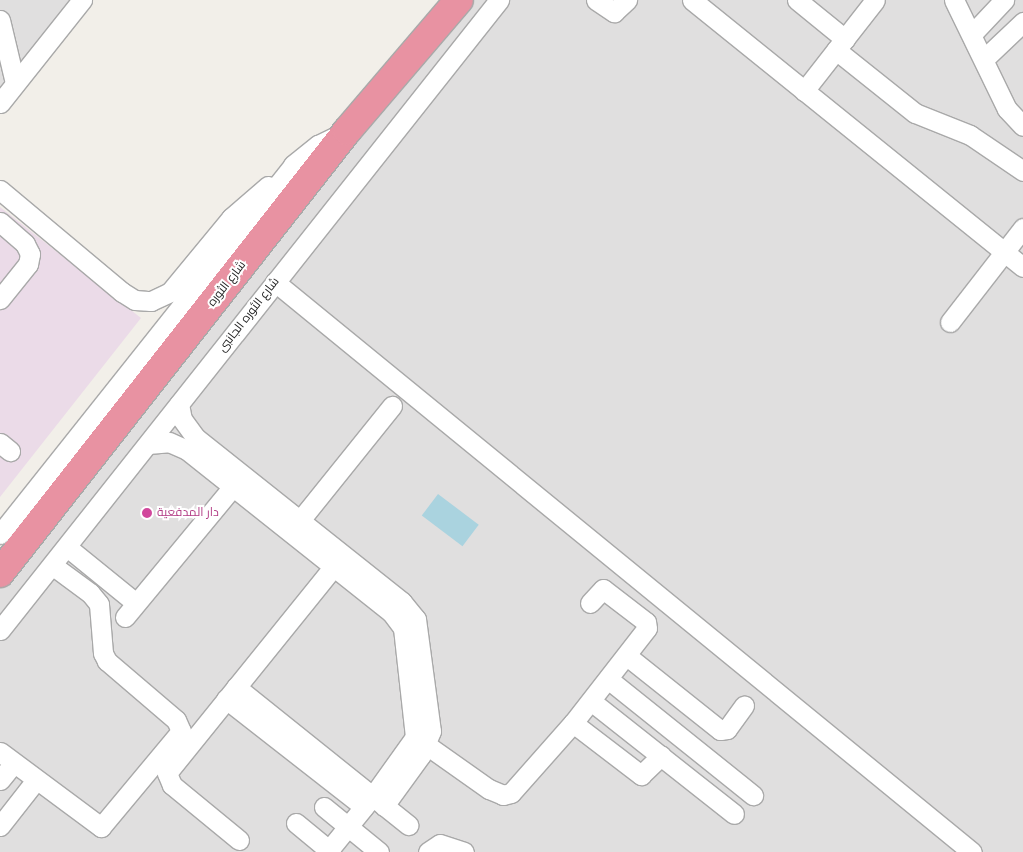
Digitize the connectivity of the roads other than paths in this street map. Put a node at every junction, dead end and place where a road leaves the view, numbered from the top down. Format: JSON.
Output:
{"nodes":[{"id":1,"x":82,"y":0,"type":"edge"},
{"id":2,"x":499,"y":0,"type":"edge"},
{"id":3,"x":596,"y":0,"type":"edge"},
{"id":4,"x":627,"y":0,"type":"edge"},
{"id":5,"x":692,"y":0,"type":"edge"},
{"id":6,"x":796,"y":0,"type":"edge"},
{"id":7,"x":875,"y":0,"type":"edge"},
{"id":8,"x":954,"y":0,"type":"edge"},
{"id":9,"x":1004,"y":0,"type":"edge"},
{"id":10,"x":452,"y":3,"type":"edge"},
{"id":11,"x":0,"y":20,"type":"edge"},
{"id":12,"x":1023,"y":22,"type":"edge"},
{"id":13,"x":972,"y":34,"type":"junction"},
{"id":14,"x":840,"y":45,"type":"junction"},
{"id":15,"x":984,"y":59,"type":"junction"},
{"id":16,"x":7,"y":88,"type":"edge"},
{"id":17,"x":804,"y":91,"type":"junction"},
{"id":18,"x":1023,"y":126,"type":"edge"},
{"id":19,"x":347,"y":131,"type":"junction"},
{"id":20,"x":1023,"y":171,"type":"edge"},
{"id":21,"x":283,"y":177,"type":"junction"},
{"id":22,"x":0,"y":190,"type":"edge"},
{"id":23,"x":0,"y":222,"type":"edge"},
{"id":24,"x":1023,"y":228,"type":"edge"},
{"id":25,"x":1004,"y":252,"type":"junction"},
{"id":26,"x":1023,"y":267,"type":"edge"},
{"id":27,"x":272,"y":287,"type":"junction"},
{"id":28,"x":0,"y":299,"type":"edge"},
{"id":29,"x":950,"y":322,"type":"dead end"},
{"id":30,"x":181,"y":402,"type":"junction"},
{"id":31,"x":392,"y":406,"type":"dead end"},
{"id":32,"x":186,"y":440,"type":"junction"},
{"id":33,"x":148,"y":444,"type":"junction"},
{"id":34,"x":238,"y":480,"type":"junction"},
{"id":35,"x":295,"y":527,"type":"junction"},
{"id":36,"x":0,"y":534,"type":"edge"},
{"id":37,"x":67,"y":546,"type":"junction"},
{"id":38,"x":338,"y":561,"type":"junction"},
{"id":39,"x":52,"y":564,"type":"junction"},
{"id":40,"x":0,"y":573,"type":"edge"},
{"id":41,"x":590,"y":603,"type":"dead end"},
{"id":42,"x":0,"y":630,"type":"edge"},
{"id":43,"x":627,"y":656,"type":"junction"},
{"id":44,"x":608,"y":679,"type":"junction"},
{"id":45,"x":231,"y":693,"type":"junction"},
{"id":46,"x":591,"y":701,"type":"junction"},
{"id":47,"x":744,"y":706,"type":"dead end"},
{"id":48,"x":573,"y":723,"type":"junction"},
{"id":49,"x":421,"y":741,"type":"junction"},
{"id":50,"x":700,"y":753,"type":"junction"},
{"id":51,"x":660,"y":756,"type":"junction"},
{"id":52,"x":7,"y":757,"type":"edge"},
{"id":53,"x":684,"y":774,"type":"junction"},
{"id":54,"x":0,"y":780,"type":"edge"},
{"id":55,"x":36,"y":780,"type":"junction"},
{"id":56,"x":753,"y":795,"type":"dead end"},
{"id":57,"x":373,"y":804,"type":"junction"},
{"id":58,"x":324,"y":807,"type":"dead end"},
{"id":59,"x":734,"y":814,"type":"dead end"},
{"id":60,"x":296,"y":823,"type":"dead end"},
{"id":61,"x":408,"y":825,"type":"dead end"},
{"id":62,"x":0,"y":826,"type":"edge"},
{"id":63,"x":348,"y":827,"type":"junction"},
{"id":64,"x":239,"y":840,"type":"dead end"},
{"id":65,"x":330,"y":851,"type":"edge"},
{"id":66,"x":379,"y":852,"type":"edge"},
{"id":67,"x":428,"y":852,"type":"edge"},
{"id":68,"x":464,"y":852,"type":"edge"},
{"id":69,"x":972,"y":852,"type":"edge"}],
"edges":[{"from":1,"to":16,"type":"street"},
{"from":2,"to":27,"type":"street","name":"شارع الثوره الجانبى"},
{"from":3,"to":4,"type":"street"},
{"from":5,"to":17,"type":"street"},
{"from":6,"to":14,"type":"street"},
{"from":7,"to":14,"type":"street"},
{"from":8,"to":13,"type":"street"},
{"from":9,"to":13,"type":"street"},
{"from":10,"to":19,"type":"highway","name":"شارع الثوره"},
{"from":11,"to":16,"type":"street"},
{"from":12,"to":15,"type":"street"},
{"from":13,"to":15,"type":"street"},
{"from":14,"to":17,"type":"street"},
{"from":14,"to":20,"type":"street"},
{"from":15,"to":18,"type":"street"},
{"from":17,"to":25,"type":"street"},
{"from":19,"to":21,"type":"street"},
{"from":19,"to":40,"type":"highway","name":"شارع الثوره"},
{"from":21,"to":22,"type":"street"},
{"from":21,"to":36,"type":"street"},
{"from":23,"to":28,"type":"street"},
{"from":24,"to":25,"type":"street"},
{"from":25,"to":26,"type":"street"},
{"from":25,"to":29,"type":"street"},
{"from":27,"to":30,"type":"street","name":"شارع الثوره الجانبى"},
{"from":27,"to":69,"type":"street"},
{"from":30,"to":32,"type":"street"},
{"from":30,"to":33,"type":"street","name":"شارع الثوره الجانبى"},
{"from":31,"to":35,"type":"street"},
{"from":32,"to":33,"type":"street"},
{"from":32,"to":34,"type":"street"},
{"from":33,"to":37,"type":"street","name":"شارع الثوره الجانبى"},
{"from":34,"to":35,"type":"street"},
{"from":34,"to":37,"type":"street"},
{"from":35,"to":38,"type":"street"},
{"from":37,"to":39,"type":"street","name":"شارع الثوره الجانبى"},
{"from":38,"to":45,"type":"street"},
{"from":38,"to":49,"type":"street"},
{"from":39,"to":42,"type":"street","name":"شارع الثوره الجانبى"},
{"from":39,"to":55,"type":"street"},
{"from":41,"to":43,"type":"street"},
{"from":43,"to":44,"type":"street"},
{"from":43,"to":47,"type":"street"},
{"from":44,"to":46,"type":"street"},
{"from":44,"to":50,"type":"street"},
{"from":45,"to":57,"type":"street"},
{"from":45,"to":64,"type":"street"},
{"from":46,"to":48,"type":"street"},
{"from":46,"to":51,"type":"street"},
{"from":48,"to":49,"type":"street"},
{"from":48,"to":51,"type":"street"},
{"from":49,"to":57,"type":"street"},
{"from":50,"to":53,"type":"street"},
{"from":50,"to":56,"type":"street"},
{"from":51,"to":53,"type":"street"},
{"from":52,"to":54,"type":"street"},
{"from":52,"to":55,"type":"street"},
{"from":53,"to":59,"type":"street"},
{"from":55,"to":62,"type":"street"},
{"from":57,"to":61,"type":"street"},
{"from":57,"to":63,"type":"street"},
{"from":58,"to":63,"type":"street"},
{"from":60,"to":65,"type":"street"},
{"from":63,"to":65,"type":"street"},
{"from":63,"to":66,"type":"street"},
{"from":67,"to":68,"type":"street"}]}
